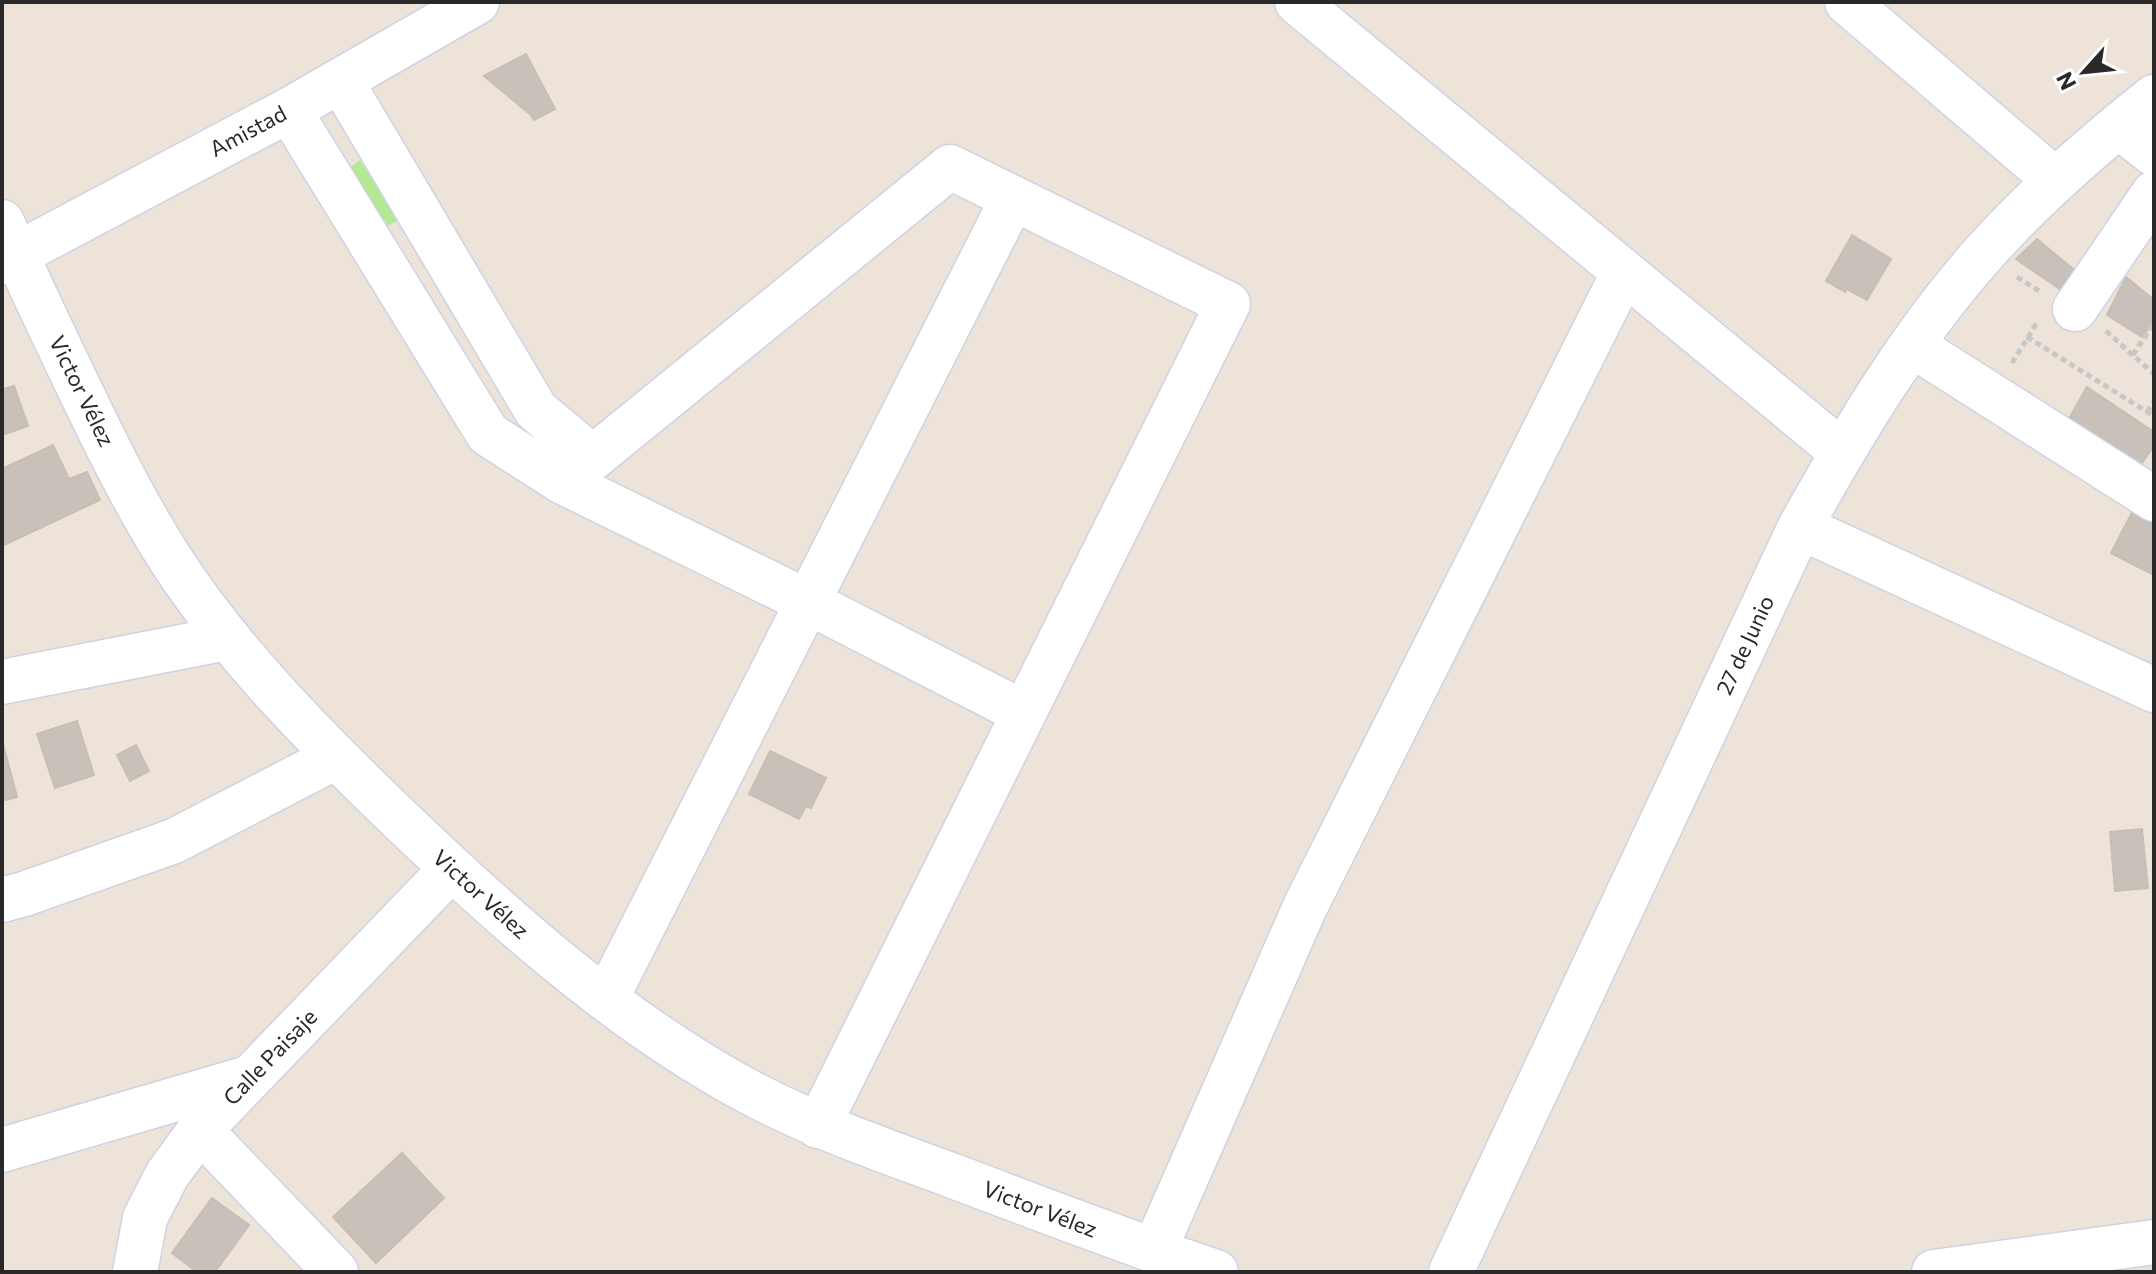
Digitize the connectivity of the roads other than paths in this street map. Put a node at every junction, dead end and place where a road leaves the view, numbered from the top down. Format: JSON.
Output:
{"nodes":[{"id":1,"x":477,"y":2,"type":"edge"},
{"id":2,"x":1297,"y":2,"type":"edge"},
{"id":3,"x":1847,"y":2,"type":"edge"},
{"id":4,"x":341,"y":81,"type":"junction"},
{"id":5,"x":2154,"y":97,"type":"edge"},
{"id":6,"x":289,"y":110,"type":"junction"},
{"id":7,"x":2118,"y":126,"type":"junction"},
{"id":8,"x":2154,"y":154,"type":"edge"},
{"id":9,"x":2055,"y":180,"type":"junction"},
{"id":10,"x":2154,"y":193,"type":"edge"},
{"id":11,"x":1013,"y":198,"type":"junction"},
{"id":12,"x":7,"y":246,"type":"edge"},
{"id":13,"x":1624,"y":272,"type":"junction"},
{"id":14,"x":2059,"y":311,"type":"road end"},
{"id":15,"x":1912,"y":345,"type":"junction"},
{"id":16,"x":1842,"y":452,"type":"junction"},
{"id":17,"x":577,"y":469,"type":"junction"},
{"id":18,"x":2154,"y":499,"type":"edge"},
{"id":19,"x":1800,"y":527,"type":"junction"},
{"id":20,"x":808,"y":602,"type":"junction"},
{"id":21,"x":227,"y":638,"type":"junction"},
{"id":22,"x":2,"y":682,"type":"edge"},
{"id":23,"x":2154,"y":690,"type":"edge"},
{"id":24,"x":1024,"y":713,"type":"junction"},
{"id":25,"x":336,"y":757,"type":"junction"},
{"id":26,"x":451,"y":869,"type":"junction"},
{"id":27,"x":2,"y":900,"type":"edge"},
{"id":28,"x":606,"y":999,"type":"junction"},
{"id":29,"x":250,"y":1077,"type":"junction"},
{"id":30,"x":818,"y":1126,"type":"junction"},
{"id":31,"x":200,"y":1130,"type":"junction"},
{"id":32,"x":2,"y":1150,"type":"edge"},
{"id":33,"x":2154,"y":1242,"type":"edge"},
{"id":34,"x":1154,"y":1251,"type":"junction"},
{"id":35,"x":2074,"y":1261,"type":"edge"},
{"id":36,"x":135,"y":1272,"type":"edge"},
{"id":37,"x":336,"y":1272,"type":"edge"},
{"id":38,"x":1216,"y":1272,"type":"edge"},
{"id":39,"x":1451,"y":1272,"type":"edge"},
{"id":40,"x":1934,"y":1272,"type":"edge"}],
"edges":[{"from":1,"to":4,"type":"street","name":"Amistad"},
{"from":2,"to":13,"type":"street"},
{"from":3,"to":9,"type":"street"},
{"from":4,"to":6,"type":"street","name":"Amistad"},
{"from":4,"to":17,"type":"street"},
{"from":5,"to":7,"type":"street","name":"27 de Junio"},
{"from":6,"to":12,"type":"street","name":"Amistad"},
{"from":6,"to":17,"type":"street"},
{"from":7,"to":8,"type":"street"},
{"from":7,"to":9,"type":"street","name":"27 de Junio"},
{"from":9,"to":15,"type":"street","name":"27 de Junio"},
{"from":10,"to":14,"type":"street"},
{"from":11,"to":17,"type":"street"},
{"from":11,"to":20,"type":"street"},
{"from":11,"to":24,"type":"street"},
{"from":12,"to":21,"type":"street","name":"Victor Vélez"},
{"from":13,"to":16,"type":"street"},
{"from":13,"to":34,"type":"street"},
{"from":15,"to":16,"type":"street","name":"27 de Junio"},
{"from":15,"to":18,"type":"street"},
{"from":16,"to":19,"type":"street","name":"27 de Junio"},
{"from":17,"to":20,"type":"street"},
{"from":19,"to":23,"type":"street"},
{"from":19,"to":39,"type":"street","name":"27 de Junio"},
{"from":20,"to":24,"type":"street"},
{"from":20,"to":28,"type":"street"},
{"from":21,"to":22,"type":"street"},
{"from":21,"to":25,"type":"street","name":"Victor Vélez"},
{"from":24,"to":30,"type":"street"},
{"from":25,"to":26,"type":"street","name":"Victor Vélez"},
{"from":25,"to":27,"type":"street"},
{"from":26,"to":28,"type":"street","name":"Victor Vélez"},
{"from":26,"to":29,"type":"street","name":"Calle Paisaje"},
{"from":28,"to":30,"type":"street","name":"Victor Vélez"},
{"from":29,"to":31,"type":"street","name":"Calle Paisaje"},
{"from":29,"to":32,"type":"street"},
{"from":30,"to":34,"type":"street","name":"Victor Vélez"},
{"from":31,"to":36,"type":"street","name":"Calle Paisaje"},
{"from":31,"to":37,"type":"street"},
{"from":33,"to":35,"type":"street"},
{"from":34,"to":38,"type":"street","name":"Victor Vélez"},
{"from":35,"to":40,"type":"street"}]}
